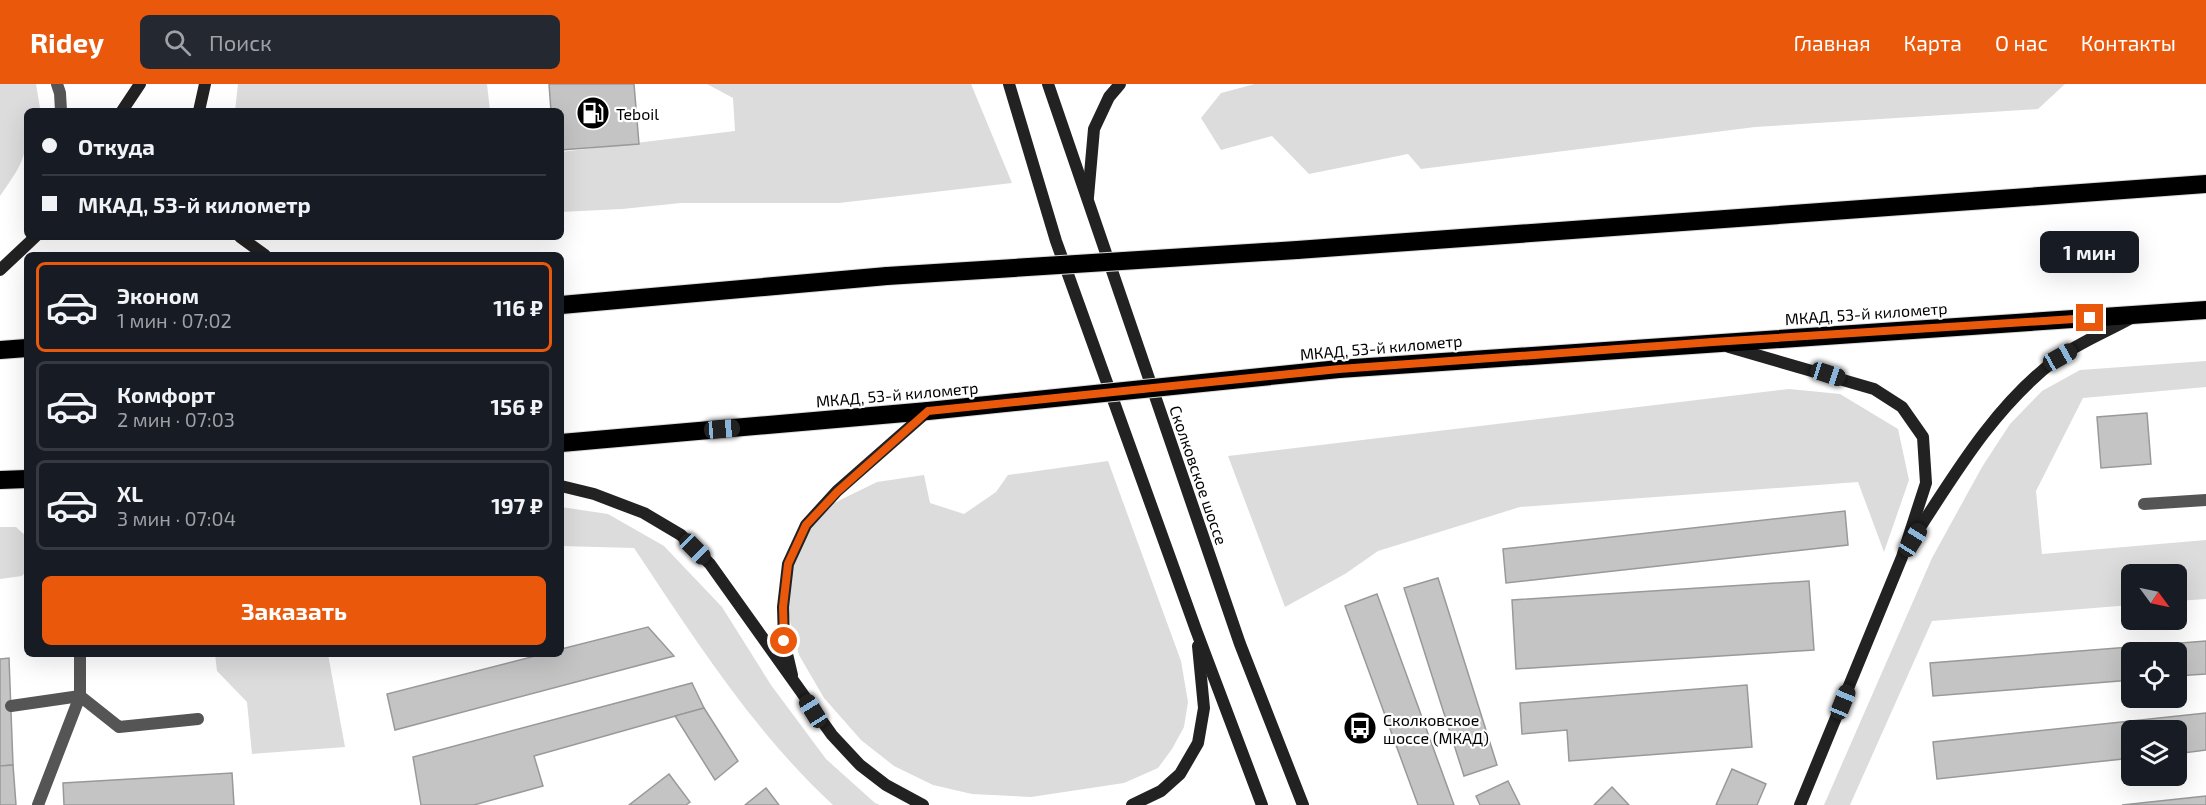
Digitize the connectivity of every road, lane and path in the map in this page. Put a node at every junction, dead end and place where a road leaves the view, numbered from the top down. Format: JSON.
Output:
{"nodes":[{"id":1,"x":57,"y":84,"type":"edge"},
{"id":2,"x":140,"y":84,"type":"edge"},
{"id":3,"x":205,"y":84,"type":"edge"},
{"id":4,"x":1009,"y":84,"type":"edge"},
{"id":5,"x":1048,"y":84,"type":"edge"},
{"id":6,"x":1120,"y":84,"type":"edge"},
{"id":7,"x":61,"y":108,"type":"edge"},
{"id":8,"x":124,"y":108,"type":"edge"},
{"id":9,"x":200,"y":108,"type":"edge"},
{"id":10,"x":2206,"y":184,"type":"edge"},
{"id":11,"x":1087,"y":201,"type":"junction"},
{"id":12,"x":32,"y":240,"type":"edge"},
{"id":13,"x":244,"y":240,"type":"edge"},
{"id":14,"x":261,"y":252,"type":"edge"},
{"id":15,"x":0,"y":270,"type":"edge"},
{"id":16,"x":564,"y":305,"type":"edge"},
{"id":17,"x":2206,"y":310,"type":"edge"},
{"id":18,"x":2137,"y":315,"type":"junction"},
{"id":19,"x":1713,"y":342,"type":"junction"},
{"id":20,"x":24,"y":348,"type":"edge"},
{"id":21,"x":0,"y":350,"type":"edge"},
{"id":22,"x":928,"y":411,"type":"junction"},
{"id":23,"x":564,"y":443,"type":"edge"},
{"id":24,"x":24,"y":479,"type":"edge"},
{"id":25,"x":0,"y":480,"type":"edge"},
{"id":26,"x":564,"y":487,"type":"edge"},
{"id":27,"x":2206,"y":500,"type":"edge"},
{"id":28,"x":2144,"y":504,"type":"dead end"},
{"id":29,"x":1902,"y":557,"type":"junction"},
{"id":30,"x":1196,"y":630,"type":"junction"},
{"id":31,"x":80,"y":657,"type":"edge"},
{"id":32,"x":794,"y":682,"type":"junction"},
{"id":33,"x":80,"y":696,"type":"junction"},
{"id":34,"x":11,"y":706,"type":"dead end"},
{"id":35,"x":198,"y":719,"type":"dead end"},
{"id":36,"x":38,"y":805,"type":"edge"},
{"id":37,"x":923,"y":805,"type":"edge"},
{"id":38,"x":1132,"y":805,"type":"edge"},
{"id":39,"x":1262,"y":805,"type":"edge"},
{"id":40,"x":1303,"y":805,"type":"edge"},
{"id":41,"x":1800,"y":805,"type":"edge"}],
"edges":[{"from":1,"to":7,"type":"lane"},
{"from":2,"to":8,"type":"main road"},
{"from":3,"to":9,"type":"main road"},
{"from":4,"to":30,"type":"main road"},
{"from":5,"to":11,"type":"main road","name":"Сколковское шоссе"},
{"from":6,"to":11,"type":"main road"},
{"from":10,"to":16,"type":"highway","bridge":true},
{"from":11,"to":40,"type":"main road","name":"Сколковское шоссе"},
{"from":12,"to":15,"type":"main road"},
{"from":13,"to":14,"type":"main road"},
{"from":17,"to":18,"type":"highway","name":"МКАД, 53-й километр"},
{"from":18,"to":19,"type":"highway","name":"МКАД, 53-й километр"},
{"from":18,"to":29,"type":"main road"},
{"from":19,"to":22,"type":"highway","name":"МКАД, 53-й километр","bridge":true},
{"from":19,"to":29,"type":"main road"},
{"from":20,"to":21,"type":"highway"},
{"from":22,"to":23,"type":"highway","name":"МКАД, 53-й километр"},
{"from":22,"to":32,"type":"main road"},
{"from":24,"to":25,"type":"highway"},
{"from":26,"to":32,"type":"main road"},
{"from":27,"to":28,"type":"lane"},
{"from":29,"to":41,"type":"main road"},
{"from":30,"to":38,"type":"main road"},
{"from":30,"to":39,"type":"main road"},
{"from":31,"to":33,"type":"lane"},
{"from":32,"to":37,"type":"main road"},
{"from":33,"to":34,"type":"lane"},
{"from":33,"to":35,"type":"lane"},
{"from":33,"to":36,"type":"lane"}]}
